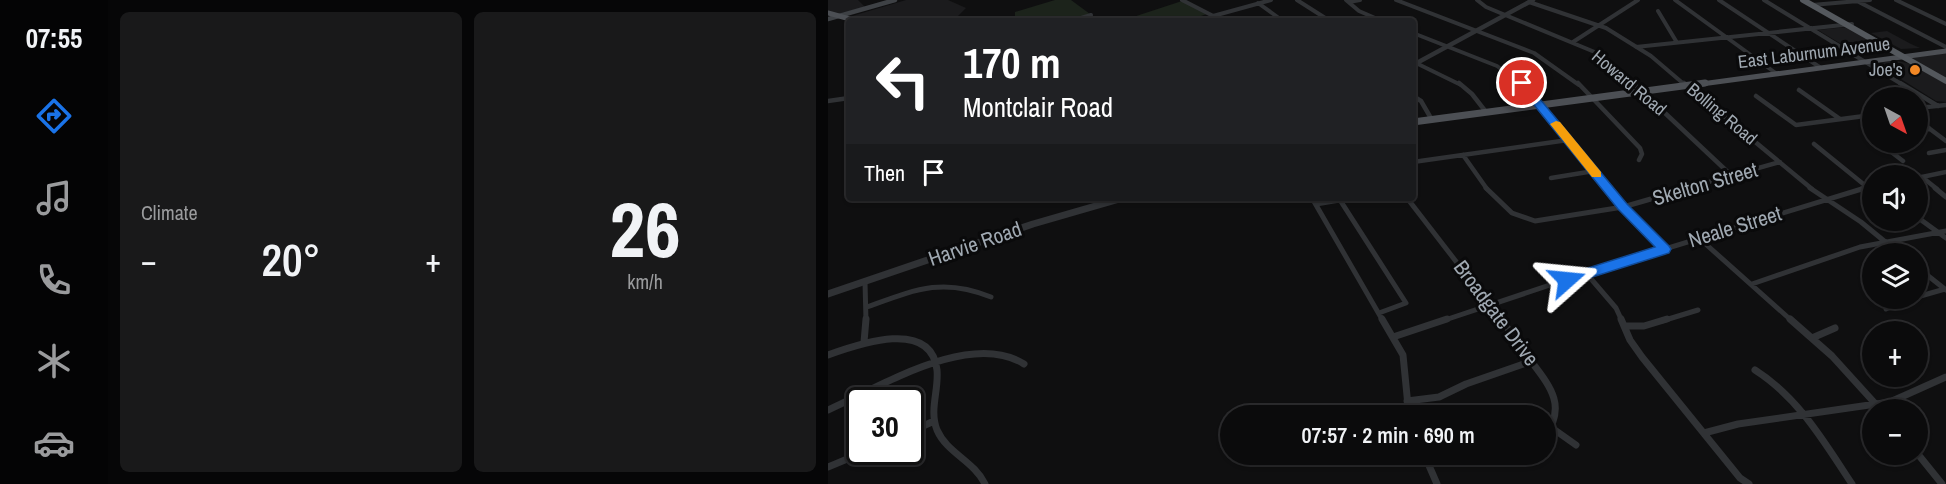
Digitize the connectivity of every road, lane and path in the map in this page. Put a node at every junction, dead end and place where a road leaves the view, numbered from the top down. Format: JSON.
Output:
{"nodes":[{"id":1,"x":895,"y":0,"type":"edge"},
{"id":2,"x":903,"y":0,"type":"edge"},
{"id":3,"x":1182,"y":0,"type":"edge"},
{"id":4,"x":1270,"y":0,"type":"edge"},
{"id":5,"x":1297,"y":0,"type":"edge"},
{"id":6,"x":1360,"y":0,"type":"edge"},
{"id":7,"x":1396,"y":0,"type":"edge"},
{"id":8,"x":1477,"y":0,"type":"edge"},
{"id":9,"x":1638,"y":0,"type":"edge"},
{"id":10,"x":1675,"y":0,"type":"edge"},
{"id":11,"x":1719,"y":0,"type":"edge"},
{"id":12,"x":1764,"y":0,"type":"edge"},
{"id":13,"x":1803,"y":0,"type":"edge"},
{"id":14,"x":1870,"y":0,"type":"edge"},
{"id":15,"x":1896,"y":0,"type":"edge"},
{"id":16,"x":1347,"y":1,"type":"edge"},
{"id":17,"x":1531,"y":1,"type":"edge"},
{"id":18,"x":1856,"y":1,"type":"edge"},
{"id":19,"x":1258,"y":3,"type":"junction"},
{"id":20,"x":1813,"y":3,"type":"edge"},
{"id":21,"x":1658,"y":11,"type":"dead end"},
{"id":22,"x":1091,"y":15,"type":"dead end"},
{"id":23,"x":1505,"y":15,"type":"junction"},
{"id":24,"x":838,"y":16,"type":"junction"},
{"id":25,"x":1214,"y":16,"type":"junction"},
{"id":26,"x":829,"y":17,"type":"edge"},
{"id":27,"x":846,"y":18,"type":"edge"},
{"id":28,"x":1081,"y":18,"type":"edge"},
{"id":29,"x":1218,"y":18,"type":"edge"},
{"id":30,"x":1279,"y":18,"type":"edge"},
{"id":31,"x":1325,"y":18,"type":"edge"},
{"id":32,"x":1375,"y":18,"type":"edge"},
{"id":33,"x":846,"y":22,"type":"edge"},
{"id":34,"x":1849,"y":24,"type":"junction"},
{"id":35,"x":1946,"y":24,"type":"edge"},
{"id":36,"x":1600,"y":25,"type":"junction"},
{"id":37,"x":1810,"y":28,"type":"junction"},
{"id":38,"x":1476,"y":30,"type":"junction"},
{"id":39,"x":1768,"y":32,"type":"junction"},
{"id":40,"x":1416,"y":34,"type":"edge"},
{"id":41,"x":1726,"y":36,"type":"junction"},
{"id":42,"x":1676,"y":41,"type":"junction"},
{"id":43,"x":1573,"y":42,"type":"junction"},
{"id":44,"x":1447,"y":46,"type":"junction"},
{"id":45,"x":1636,"y":47,"type":"junction"},
{"id":46,"x":1946,"y":48,"type":"edge"},
{"id":47,"x":1903,"y":55,"type":"junction"},
{"id":48,"x":1862,"y":60,"type":"junction"},
{"id":49,"x":1416,"y":63,"type":"edge"},
{"id":50,"x":1416,"y":65,"type":"edge"},
{"id":51,"x":1819,"y":66,"type":"junction"},
{"id":52,"x":1775,"y":72,"type":"junction"},
{"id":53,"x":1946,"y":79,"type":"edge"},
{"id":54,"x":1687,"y":84,"type":"junction"},
{"id":55,"x":1640,"y":90,"type":"junction"},
{"id":56,"x":1799,"y":90,"type":"dead end"},
{"id":57,"x":1613,"y":93,"type":"joint"},
{"id":58,"x":1756,"y":96,"type":"dead end"},
{"id":59,"x":1590,"y":97,"type":"junction"},
{"id":60,"x":846,"y":98,"type":"edge"},
{"id":61,"x":1416,"y":98,"type":"edge"},
{"id":62,"x":828,"y":101,"type":"edge"},
{"id":63,"x":1538,"y":104,"type":"junction"},
{"id":64,"x":1946,"y":105,"type":"edge"},
{"id":65,"x":1938,"y":106,"type":"junction"},
{"id":66,"x":1928,"y":107,"type":"edge"},
{"id":67,"x":1485,"y":110,"type":"junction"},
{"id":68,"x":1862,"y":116,"type":"edge"},
{"id":69,"x":1430,"y":118,"type":"junction"},
{"id":70,"x":1839,"y":119,"type":"junction"},
{"id":71,"x":1416,"y":120,"type":"edge"},
{"id":72,"x":1930,"y":129,"type":"edge"},
{"id":73,"x":1568,"y":140,"type":"junction"},
{"id":74,"x":1946,"y":141,"type":"edge"},
{"id":75,"x":1814,"y":144,"type":"dead end"},
{"id":76,"x":1946,"y":150,"type":"edge"},
{"id":77,"x":1893,"y":153,"type":"edge"},
{"id":78,"x":1929,"y":153,"type":"dead end"},
{"id":79,"x":1463,"y":155,"type":"junction"},
{"id":80,"x":1639,"y":160,"type":"dead end"},
{"id":81,"x":1904,"y":161,"type":"dead end"},
{"id":82,"x":1416,"y":162,"type":"edge"},
{"id":83,"x":1780,"y":162,"type":"junction"},
{"id":84,"x":1594,"y":171,"type":"junction"},
{"id":85,"x":1946,"y":172,"type":"edge"},
{"id":86,"x":1928,"y":175,"type":"edge"},
{"id":87,"x":1732,"y":176,"type":"junction"},
{"id":88,"x":1551,"y":178,"type":"dead end"},
{"id":89,"x":1862,"y":180,"type":"edge"},
{"id":90,"x":1928,"y":183,"type":"edge"},
{"id":91,"x":1862,"y":188,"type":"edge"},
{"id":92,"x":1946,"y":197,"type":"edge"},
{"id":93,"x":1827,"y":199,"type":"junction"},
{"id":94,"x":1113,"y":201,"type":"edge"},
{"id":95,"x":1314,"y":201,"type":"edge"},
{"id":96,"x":1341,"y":201,"type":"edge"},
{"id":97,"x":1409,"y":201,"type":"edge"},
{"id":98,"x":1623,"y":207,"type":"junction"},
{"id":99,"x":1928,"y":225,"type":"edge"},
{"id":100,"x":1946,"y":231,"type":"edge"},
{"id":101,"x":1938,"y":233,"type":"junction"},
{"id":102,"x":1700,"y":238,"type":"junction"},
{"id":103,"x":1946,"y":238,"type":"edge"},
{"id":104,"x":1886,"y":242,"type":"junction"},
{"id":105,"x":1665,"y":249,"type":"junction"},
{"id":106,"x":1586,"y":273,"type":"junction"},
{"id":107,"x":1928,"y":276,"type":"edge"},
{"id":108,"x":865,"y":282,"type":"junction"},
{"id":109,"x":1752,"y":284,"type":"junction"},
{"id":110,"x":1945,"y":290,"type":"edge"},
{"id":111,"x":828,"y":294,"type":"edge"},
{"id":112,"x":1928,"y":295,"type":"edge"},
{"id":113,"x":991,"y":297,"type":"dead end"},
{"id":114,"x":1491,"y":305,"type":"junction"},
{"id":115,"x":867,"y":307,"type":"junction"},
{"id":116,"x":1698,"y":310,"type":"dead end"},
{"id":117,"x":1379,"y":313,"type":"junction"},
{"id":118,"x":1624,"y":326,"type":"junction"},
{"id":119,"x":1835,"y":328,"type":"dead end"},
{"id":120,"x":1393,"y":337,"type":"junction"},
{"id":121,"x":1812,"y":338,"type":"junction"},
{"id":122,"x":864,"y":342,"type":"junction"},
{"id":123,"x":828,"y":355,"type":"edge"},
{"id":124,"x":1532,"y":361,"type":"junction"},
{"id":125,"x":936,"y":363,"type":"junction"},
{"id":126,"x":1024,"y":364,"type":"dead end"},
{"id":127,"x":1755,"y":370,"type":"dead end"},
{"id":128,"x":1946,"y":377,"type":"edge"},
{"id":129,"x":1872,"y":399,"type":"edge"},
{"id":130,"x":1899,"y":399,"type":"edge"},
{"id":131,"x":1407,"y":401,"type":"junction"},
{"id":132,"x":1408,"y":405,"type":"edge"},
{"id":133,"x":1556,"y":405,"type":"edge"},
{"id":134,"x":1862,"y":409,"type":"edge"},
{"id":135,"x":828,"y":410,"type":"edge"},
{"id":136,"x":1803,"y":415,"type":"junction"},
{"id":137,"x":934,"y":421,"type":"junction"},
{"id":138,"x":924,"y":426,"type":"edge"},
{"id":139,"x":1556,"y":431,"type":"edge"},
{"id":140,"x":1704,"y":434,"type":"junction"},
{"id":141,"x":1576,"y":445,"type":"dead end"},
{"id":142,"x":846,"y":460,"type":"edge"},
{"id":143,"x":1429,"y":465,"type":"edge"},
{"id":144,"x":1927,"y":465,"type":"edge"},
{"id":145,"x":828,"y":467,"type":"edge"},
{"id":146,"x":985,"y":484,"type":"edge"},
{"id":147,"x":1437,"y":484,"type":"edge"},
{"id":148,"x":1749,"y":484,"type":"edge"},
{"id":149,"x":1852,"y":484,"type":"edge"},
{"id":150,"x":1942,"y":484,"type":"edge"}],
"edges":[{"from":1,"to":24,"type":"main road"},
{"from":2,"to":24,"type":"main road"},
{"from":3,"to":25,"type":"street"},
{"from":4,"to":19,"type":"street"},
{"from":5,"to":31,"type":"street"},
{"from":6,"to":16,"type":"street"},
{"from":7,"to":38,"type":"street"},
{"from":8,"to":23,"type":"street","name":"Howard Road"},
{"from":9,"to":36,"type":"street"},
{"from":10,"to":41,"type":"street"},
{"from":11,"to":39,"type":"street"},
{"from":12,"to":37,"type":"street"},
{"from":13,"to":20,"type":"highway"},
{"from":14,"to":18,"type":"street"},
{"from":15,"to":35,"type":"street"},
{"from":16,"to":32,"type":"street"},
{"from":17,"to":23,"type":"street"},
{"from":17,"to":36,"type":"street","name":"Bolling Road"},
{"from":18,"to":20,"type":"street"},
{"from":18,"to":46,"type":"street"},
{"from":19,"to":25,"type":"street"},
{"from":19,"to":30,"type":"street"},
{"from":20,"to":34,"type":"highway"},
{"from":21,"to":42,"type":"street"},
{"from":22,"to":28,"type":"street"},
{"from":23,"to":38,"type":"street"},
{"from":23,"to":43,"type":"street","name":"Howard Road"},
{"from":24,"to":26,"type":"main road"},
{"from":24,"to":27,"type":"main road"},
{"from":25,"to":29,"type":"street"},
{"from":26,"to":33,"type":"main road"},
{"from":34,"to":37,"type":"street"},
{"from":34,"to":47,"type":"highway"},
{"from":36,"to":43,"type":"street"},
{"from":36,"to":45,"type":"street","name":"Bolling Road"},
{"from":37,"to":39,"type":"street"},
{"from":37,"to":48,"type":"street"},
{"from":38,"to":44,"type":"street"},
{"from":38,"to":59,"type":"street"},
{"from":39,"to":41,"type":"street"},
{"from":39,"to":51,"type":"street"},
{"from":40,"to":44,"type":"street"},
{"from":41,"to":42,"type":"street"},
{"from":41,"to":52,"type":"street"},
{"from":42,"to":45,"type":"street"},
{"from":43,"to":55,"type":"street","name":"Howard Road"},
{"from":44,"to":49,"type":"street"},
{"from":44,"to":63,"type":"street"},
{"from":45,"to":54,"type":"street","name":"Bolling Road"},
{"from":46,"to":47,"type":"main road","name":"East Laburnum Avenue"},
{"from":47,"to":48,"type":"main road","name":"East Laburnum Avenue"},
{"from":47,"to":48,"type":"main road","name":"East Laburnum Avenue"},
{"from":47,"to":53,"type":"highway"},
{"from":48,"to":51,"type":"main road","name":"East Laburnum Avenue"},
{"from":48,"to":65,"type":"street"},
{"from":50,"to":67,"type":"street"},
{"from":51,"to":52,"type":"main road","name":"East Laburnum Avenue"},
{"from":52,"to":54,"type":"main road","name":"East Laburnum Avenue"},
{"from":54,"to":55,"type":"main road","name":"East Laburnum Avenue"},
{"from":54,"to":83,"type":"street","name":"Bolling Road"},
{"from":55,"to":57,"type":"main road","name":"East Laburnum Avenue"},
{"from":55,"to":87,"type":"street","name":"Howard Road"},
{"from":56,"to":70,"type":"street"},
{"from":57,"to":59,"type":"main road","name":"East Laburnum Avenue"},
{"from":58,"to":70,"type":"street"},
{"from":59,"to":63,"type":"main road","name":"East Laburnum Avenue"},
{"from":59,"to":80,"type":"street"},
{"from":60,"to":62,"type":"street"},
{"from":61,"to":69,"type":"street"},
{"from":63,"to":67,"type":"main road","name":"East Laburnum Avenue"},
{"from":63,"to":73,"type":"street"},
{"from":64,"to":65,"type":"street"},
{"from":65,"to":66,"type":"street"},
{"from":67,"to":69,"type":"main road","name":"East Laburnum Avenue"},
{"from":68,"to":70,"type":"street"},
{"from":69,"to":71,"type":"main road","name":"East Laburnum Avenue"},
{"from":72,"to":74,"type":"street"},
{"from":73,"to":79,"type":"street"},
{"from":73,"to":84,"type":"street"},
{"from":75,"to":89,"type":"street"},
{"from":76,"to":78,"type":"street"},
{"from":77,"to":81,"type":"street"},
{"from":79,"to":82,"type":"street"},
{"from":79,"to":98,"type":"street","name":"Skelton Street"},
{"from":83,"to":87,"type":"street","name":"Skelton Street"},
{"from":83,"to":93,"type":"street","name":"Bolling Road"},
{"from":84,"to":88,"type":"street"},
{"from":84,"to":98,"type":"street"},
{"from":85,"to":86,"type":"street"},
{"from":87,"to":98,"type":"street","name":"Skelton Street"},
{"from":90,"to":92,"type":"street"},
{"from":91,"to":93,"type":"street","name":"Neale Street"},
{"from":93,"to":102,"type":"street","name":"Neale Street"},
{"from":93,"to":104,"type":"street","name":"Bolling Road"},
{"from":94,"to":108,"type":"street","name":"Harvie Road"},
{"from":95,"to":117,"type":"street"},
{"from":96,"to":117,"type":"street"},
{"from":97,"to":114,"type":"street","name":"Broadgate Drive"},
{"from":98,"to":105,"type":"street"},
{"from":99,"to":101,"type":"street"},
{"from":100,"to":101,"type":"street"},
{"from":101,"to":103,"type":"street"},
{"from":101,"to":104,"type":"street"},
{"from":102,"to":105,"type":"street","name":"Neale Street"},
{"from":102,"to":109,"type":"street"},
{"from":104,"to":109,"type":"street"},
{"from":105,"to":106,"type":"street","name":"Neale Street"},
{"from":106,"to":114,"type":"street","name":"Neale Street"},
{"from":106,"to":118,"type":"street"},
{"from":107,"to":110,"type":"street"},
{"from":108,"to":111,"type":"street","name":"Harvie Road"},
{"from":108,"to":115,"type":"street"},
{"from":109,"to":121,"type":"street"},
{"from":110,"to":112,"type":"street"},
{"from":113,"to":115,"type":"street"},
{"from":114,"to":120,"type":"street","name":"Neale Street"},
{"from":114,"to":124,"type":"street","name":"Broadgate Drive"},
{"from":115,"to":122,"type":"street"},
{"from":116,"to":118,"type":"street"},
{"from":117,"to":120,"type":"street"},
{"from":118,"to":140,"type":"street"},
{"from":119,"to":121,"type":"street"},
{"from":120,"to":131,"type":"street"},
{"from":121,"to":129,"type":"street"},
{"from":122,"to":123,"type":"street"},
{"from":122,"to":125,"type":"street"},
{"from":124,"to":131,"type":"street"},
{"from":124,"to":133,"type":"street","name":"Broadgate Drive"},
{"from":125,"to":126,"type":"street"},
{"from":125,"to":135,"type":"street"},
{"from":125,"to":137,"type":"street"},
{"from":127,"to":136,"type":"street"},
{"from":128,"to":130,"type":"street"},
{"from":131,"to":132,"type":"street"},
{"from":134,"to":136,"type":"street"},
{"from":136,"to":140,"type":"street"},
{"from":136,"to":149,"type":"street"},
{"from":137,"to":138,"type":"street"},
{"from":137,"to":146,"type":"street"},
{"from":139,"to":141,"type":"street"},
{"from":140,"to":148,"type":"street"},
{"from":142,"to":145,"type":"street"},
{"from":143,"to":147,"type":"street"},
{"from":144,"to":150,"type":"street"}]}
